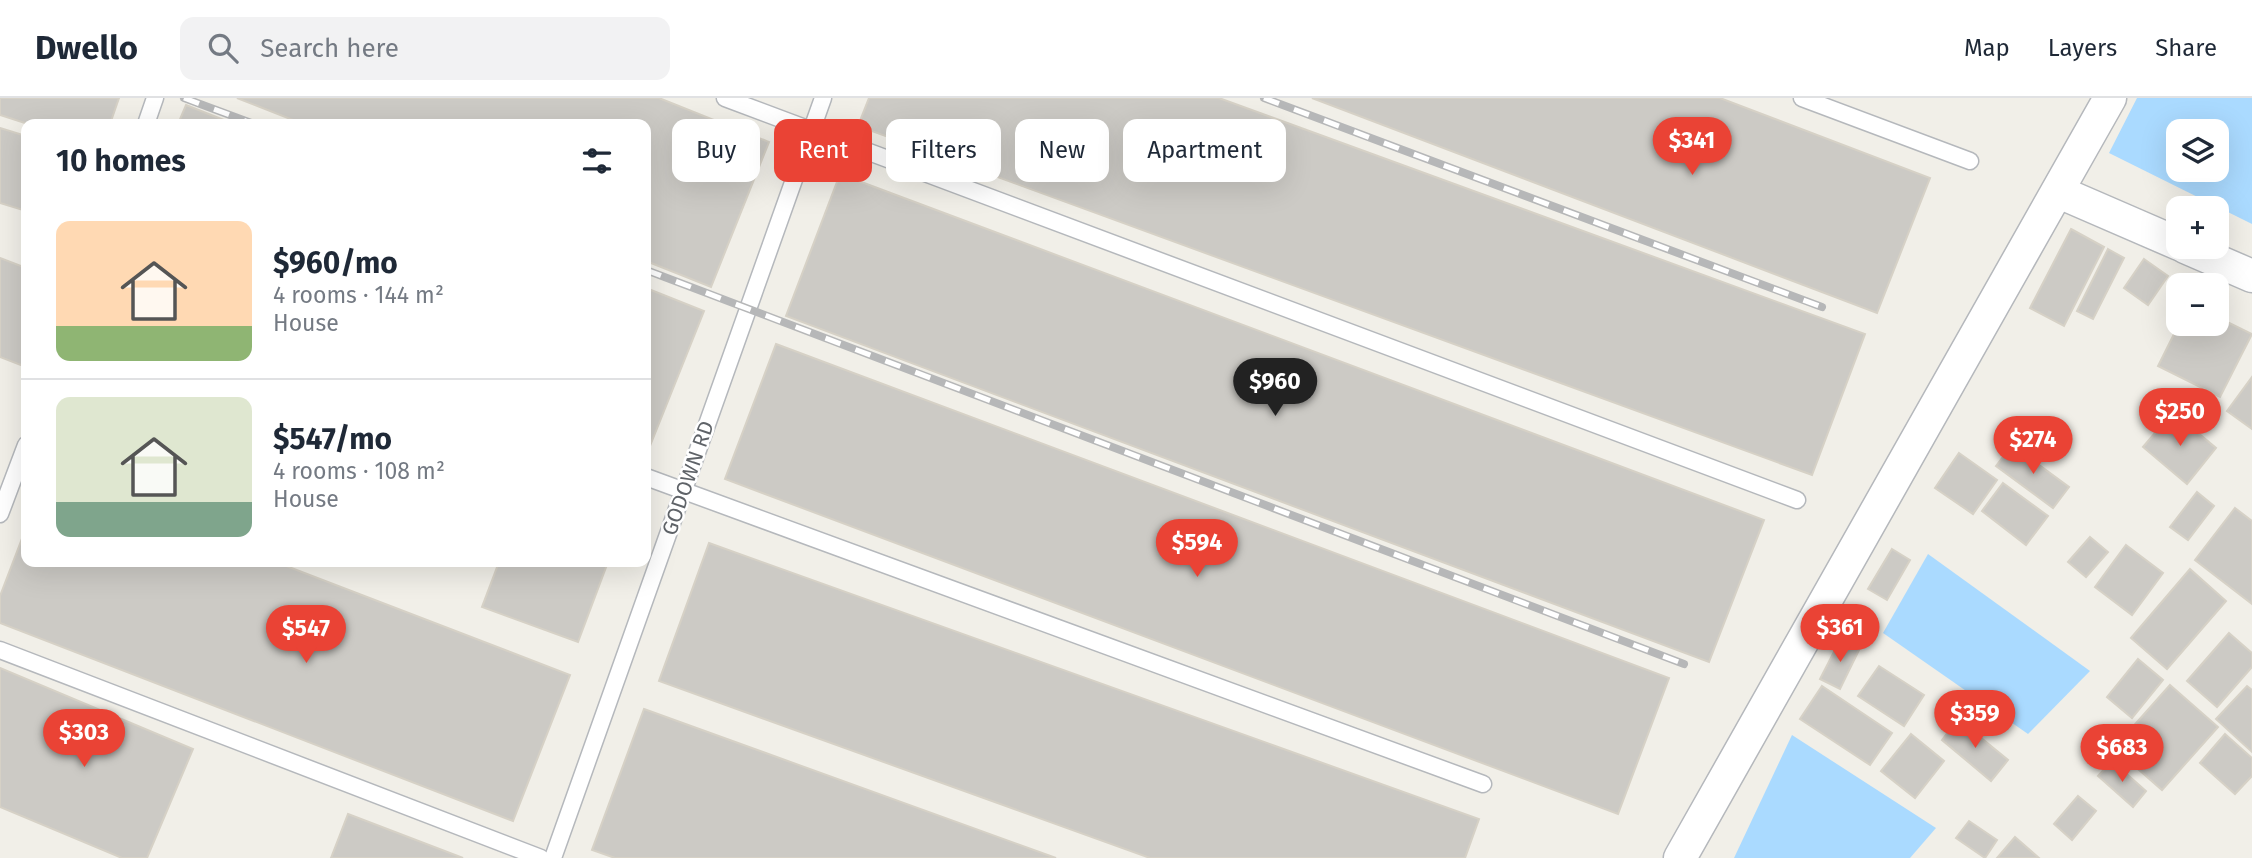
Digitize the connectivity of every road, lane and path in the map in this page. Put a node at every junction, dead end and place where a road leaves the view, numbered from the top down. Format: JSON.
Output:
{"nodes":[{"id":1,"x":155,"y":98,"type":"edge"},
{"id":2,"x":725,"y":98,"type":"edge"},
{"id":3,"x":823,"y":98,"type":"edge"},
{"id":4,"x":1802,"y":98,"type":"edge"},
{"id":5,"x":2110,"y":98,"type":"edge"},
{"id":6,"x":148,"y":119,"type":"edge"},
{"id":7,"x":780,"y":119,"type":"edge"},
{"id":8,"x":815,"y":119,"type":"edge"},
{"id":9,"x":872,"y":154,"type":"edge"},
{"id":10,"x":1970,"y":161,"type":"dead end"},
{"id":11,"x":793,"y":182,"type":"edge"},
{"id":12,"x":2059,"y":192,"type":"junction"},
{"id":13,"x":2166,"y":238,"type":"edge"},
{"id":14,"x":2213,"y":259,"type":"edge"},
{"id":15,"x":2252,"y":276,"type":"edge"},
{"id":16,"x":21,"y":458,"type":"edge"},
{"id":17,"x":651,"y":479,"type":"edge"},
{"id":18,"x":684,"y":492,"type":"junction"},
{"id":19,"x":1797,"y":500,"type":"dead end"},
{"id":20,"x":0,"y":514,"type":"edge"},
{"id":21,"x":0,"y":650,"type":"edge"},
{"id":22,"x":1483,"y":784,"type":"dead end"},
{"id":23,"x":541,"y":858,"type":"edge"},
{"id":24,"x":553,"y":858,"type":"edge"},
{"id":25,"x":1680,"y":858,"type":"edge"}],
"edges":[{"from":1,"to":6,"type":"lane"},
{"from":2,"to":7,"type":"lane"},
{"from":3,"to":8,"type":"lane","name":"GODOWN RD"},
{"from":4,"to":10,"type":"lane"},
{"from":5,"to":12,"type":"street"},
{"from":9,"to":19,"type":"lane"},
{"from":11,"to":18,"type":"lane","name":"GODOWN RD"},
{"from":12,"to":13,"type":"street"},
{"from":12,"to":25,"type":"street"},
{"from":14,"to":15,"type":"street"},
{"from":16,"to":20,"type":"lane"},
{"from":17,"to":18,"type":"lane"},
{"from":18,"to":22,"type":"lane"},
{"from":18,"to":24,"type":"lane","name":"GODOWN RD"},
{"from":21,"to":23,"type":"lane"}]}
